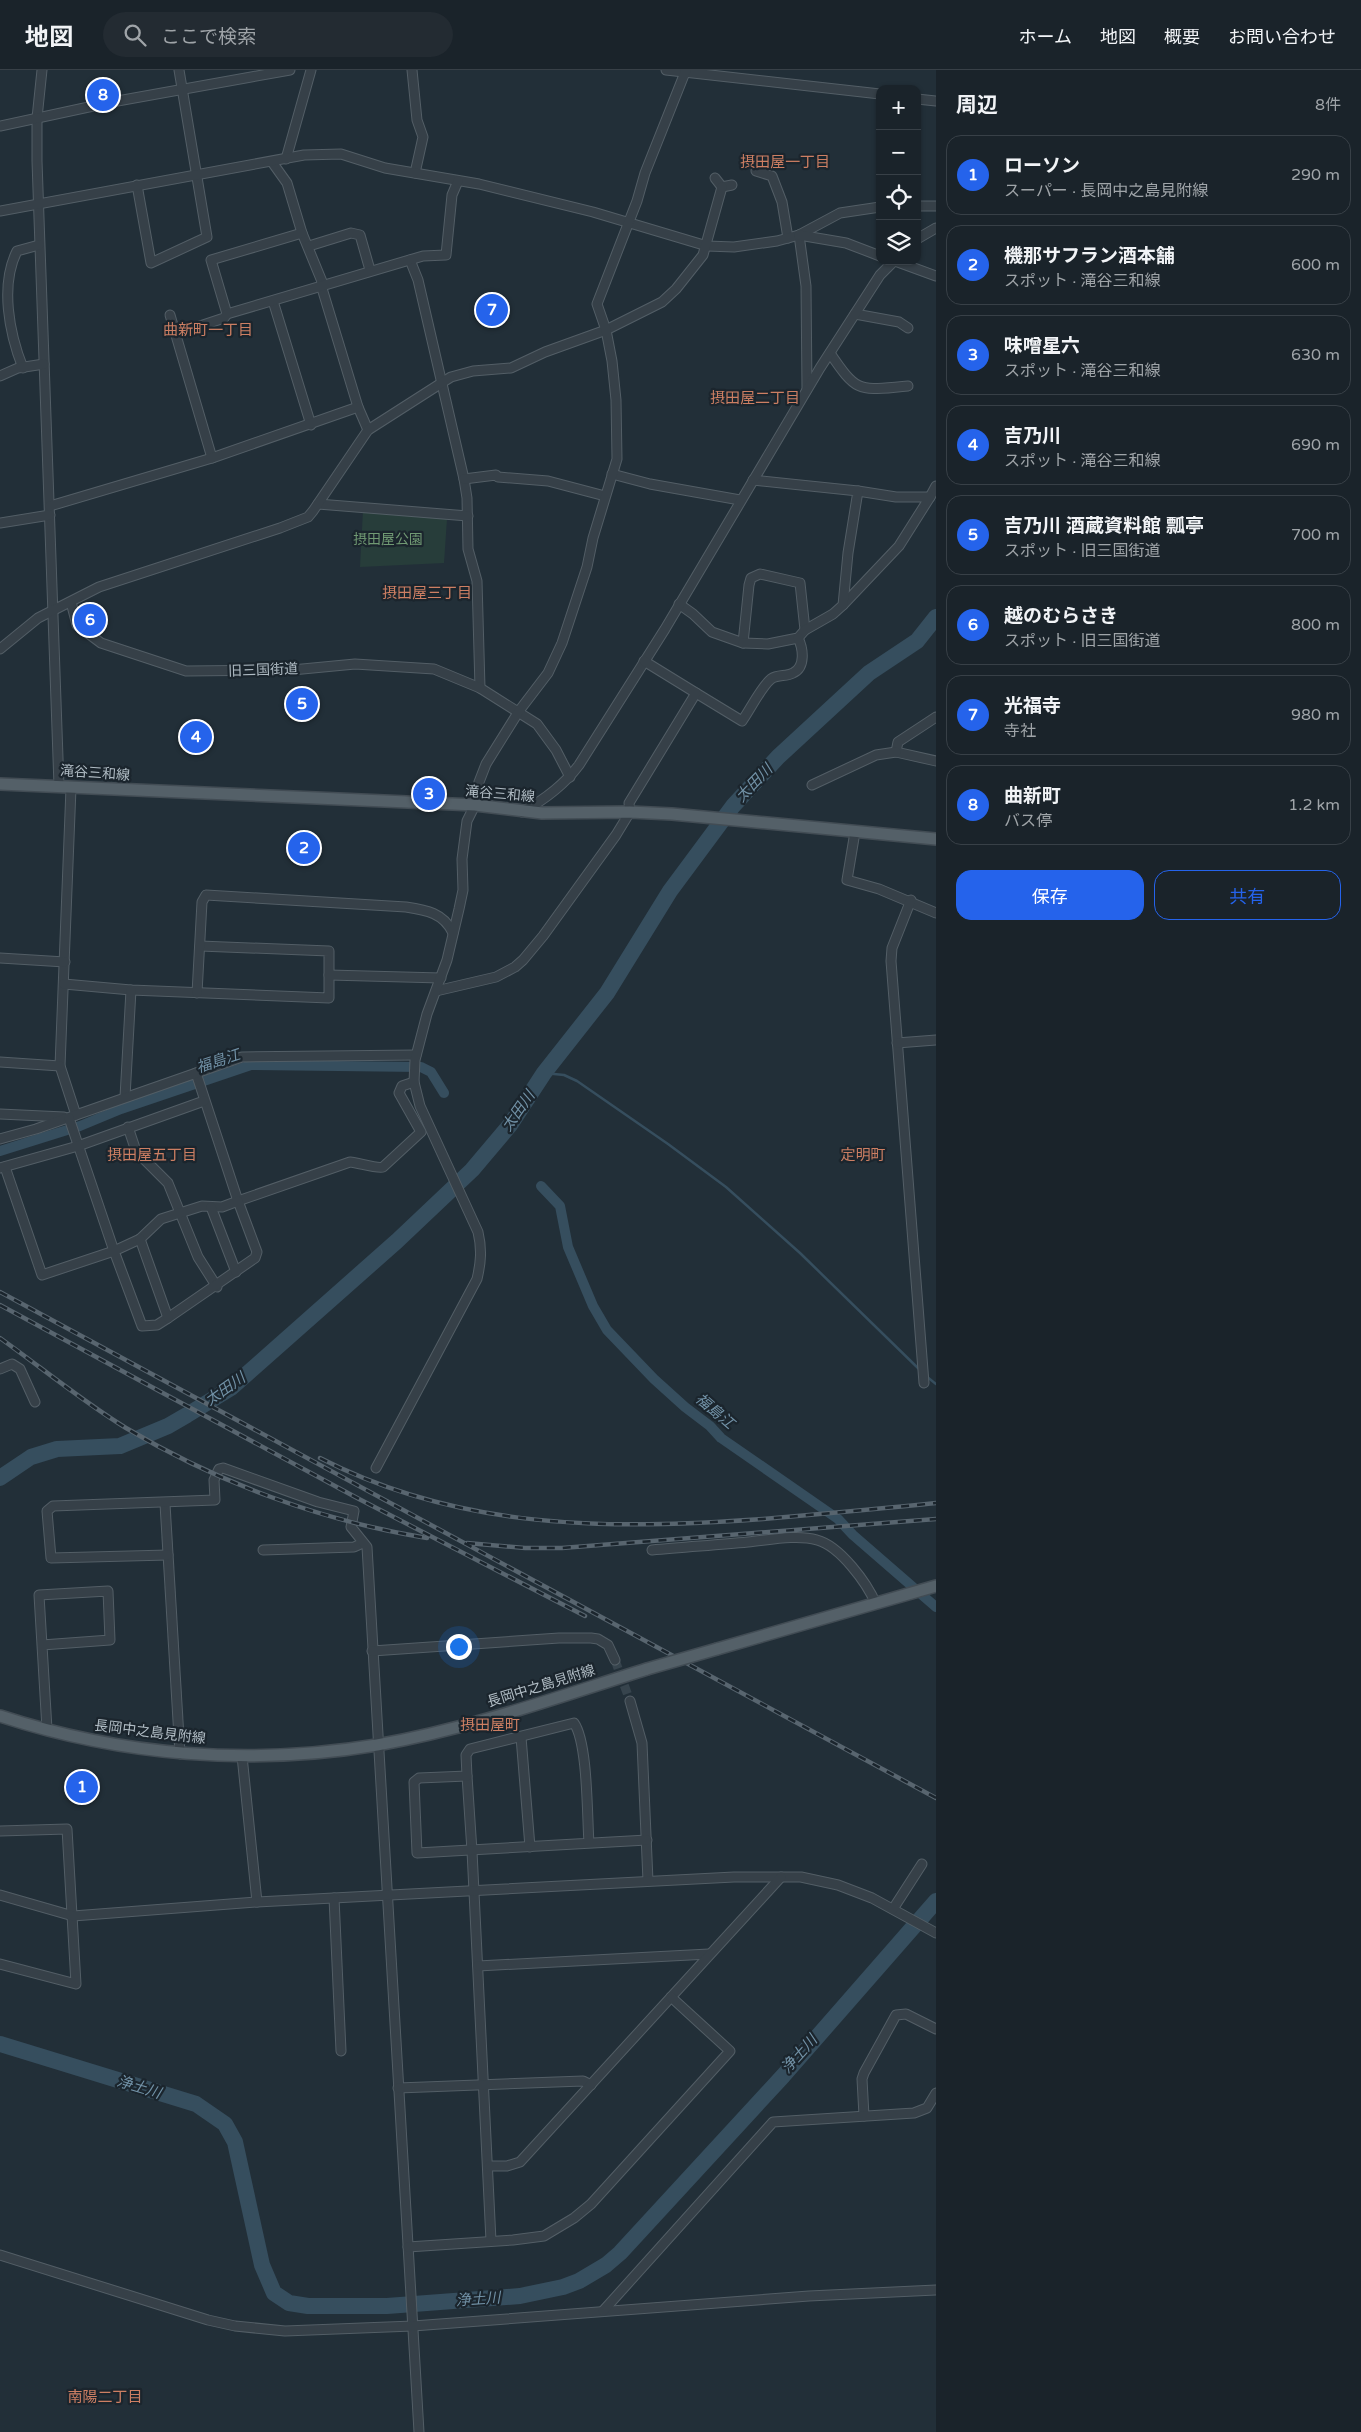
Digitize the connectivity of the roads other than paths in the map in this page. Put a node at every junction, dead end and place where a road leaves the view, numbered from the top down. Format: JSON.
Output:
{"nodes":[{"id":1,"x":42,"y":70,"type":"edge"},
{"id":2,"x":180,"y":70,"type":"edge"},
{"id":3,"x":290,"y":70,"type":"edge"},
{"id":4,"x":311,"y":70,"type":"edge"},
{"id":5,"x":412,"y":70,"type":"edge"},
{"id":6,"x":666,"y":70,"type":"edge"},
{"id":7,"x":686,"y":71,"type":"edge"},
{"id":8,"x":183,"y":90,"type":"junction"},
{"id":9,"x":876,"y":94,"type":"edge"},
{"id":10,"x":921,"y":99,"type":"edge"},
{"id":11,"x":936,"y":101,"type":"edge"},
{"id":12,"x":37,"y":118,"type":"junction"},
{"id":13,"x":0,"y":126,"type":"edge"},
{"id":14,"x":286,"y":159,"type":"junction"},
{"id":15,"x":272,"y":162,"type":"junction"},
{"id":16,"x":756,"y":171,"type":"dead end"},
{"id":17,"x":415,"y":174,"type":"junction"},
{"id":18,"x":197,"y":175,"type":"junction"},
{"id":19,"x":715,"y":178,"type":"dead end"},
{"id":20,"x":458,"y":180,"type":"junction"},
{"id":21,"x":732,"y":184,"type":"dead end"},
{"id":22,"x":137,"y":185,"type":"junction"},
{"id":23,"x":722,"y":187,"type":"junction"},
{"id":24,"x":38,"y":204,"type":"junction"},
{"id":25,"x":921,"y":206,"type":"edge"},
{"id":26,"x":936,"y":206,"type":"edge"},
{"id":27,"x":876,"y":208,"type":"edge"},
{"id":28,"x":0,"y":211,"type":"edge"},
{"id":29,"x":627,"y":222,"type":"junction"},
{"id":30,"x":936,"y":228,"type":"edge"},
{"id":31,"x":302,"y":233,"type":"junction"},
{"id":32,"x":799,"y":235,"type":"junction"},
{"id":33,"x":921,"y":237,"type":"edge"},
{"id":34,"x":788,"y":238,"type":"junction"},
{"id":35,"x":39,"y":245,"type":"junction"},
{"id":36,"x":309,"y":246,"type":"junction"},
{"id":37,"x":707,"y":246,"type":"junction"},
{"id":38,"x":876,"y":254,"type":"edge"},
{"id":39,"x":410,"y":260,"type":"junction"},
{"id":40,"x":888,"y":265,"type":"edge"},
{"id":41,"x":905,"y":265,"type":"edge"},
{"id":42,"x":370,"y":270,"type":"junction"},
{"id":43,"x":936,"y":276,"type":"edge"},
{"id":44,"x":322,"y":285,"type":"junction"},
{"id":45,"x":273,"y":301,"type":"junction"},
{"id":46,"x":227,"y":314,"type":"junction"},
{"id":47,"x":855,"y":314,"type":"junction"},
{"id":48,"x":170,"y":315,"type":"dead end"},
{"id":49,"x":908,"y":328,"type":"dead end"},
{"id":50,"x":606,"y":330,"type":"junction"},
{"id":51,"x":176,"y":334,"type":"junction"},
{"id":52,"x":830,"y":353,"type":"junction"},
{"id":53,"x":44,"y":364,"type":"junction"},
{"id":54,"x":23,"y":368,"type":"junction"},
{"id":55,"x":0,"y":376,"type":"edge"},
{"id":56,"x":442,"y":382,"type":"junction"},
{"id":57,"x":908,"y":386,"type":"dead end"},
{"id":58,"x":807,"y":392,"type":"junction"},
{"id":59,"x":358,"y":407,"type":"junction"},
{"id":60,"x":311,"y":425,"type":"junction"},
{"id":61,"x":368,"y":430,"type":"junction"},
{"id":62,"x":212,"y":458,"type":"junction"},
{"id":63,"x":612,"y":474,"type":"junction"},
{"id":64,"x":464,"y":478,"type":"junction"},
{"id":65,"x":753,"y":480,"type":"junction"},
{"id":66,"x":936,"y":486,"type":"edge"},
{"id":67,"x":858,"y":491,"type":"junction"},
{"id":68,"x":605,"y":496,"type":"junction"},
{"id":69,"x":930,"y":497,"type":"junction"},
{"id":70,"x":740,"y":500,"type":"junction"},
{"id":71,"x":318,"y":504,"type":"junction"},
{"id":72,"x":50,"y":510,"type":"junction"},
{"id":73,"x":468,"y":516,"type":"junction"},
{"id":74,"x":0,"y":523,"type":"edge"},
{"id":75,"x":71,"y":602,"type":"junction"},
{"id":76,"x":679,"y":604,"type":"junction"},
{"id":77,"x":843,"y":605,"type":"junction"},
{"id":78,"x":52,"y":612,"type":"junction"},
{"id":79,"x":805,"y":630,"type":"junction"},
{"id":80,"x":798,"y":638,"type":"junction"},
{"id":81,"x":744,"y":643,"type":"junction"},
{"id":82,"x":0,"y":649,"type":"edge"},
{"id":83,"x":644,"y":661,"type":"junction"},
{"id":84,"x":480,"y":688,"type":"junction"},
{"id":85,"x":696,"y":693,"type":"junction"},
{"id":86,"x":519,"y":711,"type":"junction"},
{"id":87,"x":936,"y":716,"type":"edge"},
{"id":88,"x":896,"y":752,"type":"junction"},
{"id":89,"x":936,"y":761,"type":"edge"},
{"id":90,"x":570,"y":777,"type":"junction"},
{"id":91,"x":0,"y":784,"type":"edge"},
{"id":92,"x":812,"y":786,"type":"dead end"},
{"id":93,"x":65,"y":787,"type":"junction"},
{"id":94,"x":475,"y":805,"type":"junction"},
{"id":95,"x":522,"y":812,"type":"junction"},
{"id":96,"x":630,"y":812,"type":"junction"},
{"id":97,"x":856,"y":832,"type":"junction"},
{"id":98,"x":936,"y":839,"type":"edge"},
{"id":99,"x":911,"y":900,"type":"junction"},
{"id":100,"x":936,"y":913,"type":"edge"},
{"id":101,"x":453,"y":933,"type":"junction"},
{"id":102,"x":200,"y":946,"type":"junction"},
{"id":103,"x":0,"y":958,"type":"edge"},
{"id":104,"x":64,"y":962,"type":"junction"},
{"id":105,"x":329,"y":975,"type":"junction"},
{"id":106,"x":441,"y":978,"type":"junction"},
{"id":107,"x":64,"y":984,"type":"junction"},
{"id":108,"x":131,"y":990,"type":"junction"},
{"id":109,"x":436,"y":991,"type":"junction"},
{"id":110,"x":197,"y":993,"type":"junction"},
{"id":111,"x":936,"y":1040,"type":"edge"},
{"id":112,"x":897,"y":1043,"type":"junction"},
{"id":113,"x":415,"y":1058,"type":"junction"},
{"id":114,"x":0,"y":1062,"type":"edge"},
{"id":115,"x":60,"y":1066,"type":"junction"},
{"id":116,"x":197,"y":1075,"type":"junction"},
{"id":117,"x":414,"y":1079,"type":"junction"},
{"id":118,"x":125,"y":1097,"type":"junction"},
{"id":119,"x":204,"y":1101,"type":"junction"},
{"id":120,"x":0,"y":1114,"type":"edge"},
{"id":121,"x":71,"y":1118,"type":"junction"},
{"id":122,"x":128,"y":1127,"type":"junction"},
{"id":123,"x":0,"y":1139,"type":"edge"},
{"id":124,"x":77,"y":1143,"type":"junction"},
{"id":125,"x":3,"y":1168,"type":"edge"},
{"id":126,"x":238,"y":1201,"type":"junction"},
{"id":127,"x":211,"y":1207,"type":"junction"},
{"id":128,"x":181,"y":1213,"type":"junction"},
{"id":129,"x":140,"y":1239,"type":"junction"},
{"id":130,"x":114,"y":1251,"type":"junction"},
{"id":131,"x":236,"y":1272,"type":"junction"},
{"id":132,"x":217,"y":1286,"type":"junction"},
{"id":133,"x":168,"y":1318,"type":"junction"},
{"id":134,"x":0,"y":1369,"type":"edge"},
{"id":135,"x":924,"y":1383,"type":"dead end"},
{"id":136,"x":35,"y":1402,"type":"dead end"},
{"id":137,"x":376,"y":1468,"type":"dead end"},
{"id":138,"x":165,"y":1504,"type":"junction"},
{"id":139,"x":363,"y":1543,"type":"junction"},
{"id":140,"x":263,"y":1550,"type":"dead end"},
{"id":141,"x":652,"y":1550,"type":"dead end"},
{"id":142,"x":168,"y":1555,"type":"junction"},
{"id":143,"x":936,"y":1586,"type":"edge"},
{"id":144,"x":876,"y":1604,"type":"junction"},
{"id":145,"x":42,"y":1645,"type":"junction"},
{"id":146,"x":372,"y":1651,"type":"junction"},
{"id":147,"x":615,"y":1660,"type":"tunnel mouth"},
{"id":148,"x":630,"y":1701,"type":"tunnel mouth"},
{"id":149,"x":0,"y":1716,"type":"edge"},
{"id":150,"x":47,"y":1729,"type":"junction"},
{"id":151,"x":521,"y":1736,"type":"junction"},
{"id":152,"x":378,"y":1744,"type":"junction"},
{"id":153,"x":180,"y":1754,"type":"junction"},
{"id":154,"x":242,"y":1756,"type":"junction"},
{"id":155,"x":467,"y":1776,"type":"junction"},
{"id":156,"x":0,"y":1831,"type":"edge"},
{"id":157,"x":647,"y":1840,"type":"junction"},
{"id":158,"x":588,"y":1844,"type":"junction"},
{"id":159,"x":530,"y":1847,"type":"junction"},
{"id":160,"x":472,"y":1851,"type":"junction"},
{"id":161,"x":922,"y":1864,"type":"dead end"},
{"id":162,"x":781,"y":1877,"type":"junction"},
{"id":163,"x":648,"y":1881,"type":"junction"},
{"id":164,"x":474,"y":1892,"type":"junction"},
{"id":165,"x":0,"y":1895,"type":"edge"},
{"id":166,"x":389,"y":1896,"type":"junction"},
{"id":167,"x":334,"y":1898,"type":"junction"},
{"id":168,"x":258,"y":1902,"type":"junction"},
{"id":169,"x":893,"y":1909,"type":"junction"},
{"id":170,"x":73,"y":1916,"type":"junction"},
{"id":171,"x":933,"y":1931,"type":"edge"},
{"id":172,"x":709,"y":1954,"type":"junction"},
{"id":173,"x":0,"y":1964,"type":"edge"},
{"id":174,"x":478,"y":1966,"type":"junction"},
{"id":175,"x":671,"y":1997,"type":"junction"},
{"id":176,"x":936,"y":2030,"type":"edge"},
{"id":177,"x":341,"y":2051,"type":"dead end"},
{"id":178,"x":591,"y":2085,"type":"junction"},
{"id":179,"x":485,"y":2086,"type":"junction"},
{"id":180,"x":398,"y":2088,"type":"junction"},
{"id":181,"x":936,"y":2094,"type":"edge"},
{"id":182,"x":864,"y":2116,"type":"junction"},
{"id":183,"x":488,"y":2166,"type":"junction"},
{"id":184,"x":491,"y":2241,"type":"junction"},
{"id":185,"x":408,"y":2247,"type":"junction"},
{"id":186,"x":0,"y":2255,"type":"edge"},
{"id":187,"x":936,"y":2290,"type":"edge"},
{"id":188,"x":603,"y":2311,"type":"junction"},
{"id":189,"x":413,"y":2326,"type":"junction"},
{"id":190,"x":419,"y":2432,"type":"edge"}],
"edges":[{"from":1,"to":12,"type":"street"},
{"from":2,"to":8,"type":"street"},
{"from":3,"to":8,"type":"street"},
{"from":4,"to":14,"type":"street"},
{"from":5,"to":17,"type":"street"},
{"from":6,"to":7,"type":"street"},
{"from":7,"to":9,"type":"street"},
{"from":7,"to":29,"type":"street"},
{"from":8,"to":12,"type":"street"},
{"from":8,"to":18,"type":"street"},
{"from":10,"to":11,"type":"street"},
{"from":12,"to":13,"type":"street"},
{"from":12,"to":24,"type":"street"},
{"from":14,"to":15,"type":"street"},
{"from":14,"to":17,"type":"street"},
{"from":15,"to":18,"type":"street"},
{"from":15,"to":31,"type":"street"},
{"from":16,"to":34,"type":"street"},
{"from":17,"to":20,"type":"street"},
{"from":18,"to":22,"type":"street"},
{"from":18,"to":22,"type":"street"},
{"from":19,"to":23,"type":"street"},
{"from":20,"to":29,"type":"street"},
{"from":20,"to":39,"type":"street"},
{"from":21,"to":23,"type":"street"},
{"from":22,"to":24,"type":"street"},
{"from":23,"to":37,"type":"street"},
{"from":24,"to":28,"type":"street"},
{"from":24,"to":35,"type":"street"},
{"from":25,"to":26,"type":"street"},
{"from":27,"to":32,"type":"street"},
{"from":29,"to":37,"type":"street"},
{"from":29,"to":50,"type":"street"},
{"from":30,"to":33,"type":"street"},
{"from":31,"to":36,"type":"street"},
{"from":31,"to":46,"type":"street"},
{"from":32,"to":34,"type":"street"},
{"from":32,"to":38,"type":"street"},
{"from":32,"to":58,"type":"street"},
{"from":34,"to":37,"type":"street"},
{"from":35,"to":53,"type":"street"},
{"from":35,"to":54,"type":"street"},
{"from":36,"to":42,"type":"street"},
{"from":36,"to":44,"type":"street"},
{"from":37,"to":50,"type":"street"},
{"from":39,"to":42,"type":"street"},
{"from":39,"to":56,"type":"street"},
{"from":40,"to":47,"type":"street"},
{"from":41,"to":43,"type":"street"},
{"from":42,"to":44,"type":"street"},
{"from":44,"to":45,"type":"street"},
{"from":44,"to":59,"type":"street"},
{"from":45,"to":46,"type":"street"},
{"from":45,"to":60,"type":"street"},
{"from":46,"to":51,"type":"street"},
{"from":47,"to":49,"type":"street"},
{"from":47,"to":52,"type":"street"},
{"from":48,"to":51,"type":"street"},
{"from":50,"to":56,"type":"street"},
{"from":50,"to":63,"type":"street"},
{"from":51,"to":62,"type":"street"},
{"from":52,"to":57,"type":"street"},
{"from":52,"to":58,"type":"street"},
{"from":53,"to":54,"type":"street"},
{"from":53,"to":72,"type":"street"},
{"from":54,"to":55,"type":"street"},
{"from":56,"to":61,"type":"street"},
{"from":56,"to":64,"type":"street"},
{"from":58,"to":65,"type":"street"},
{"from":59,"to":60,"type":"street"},
{"from":59,"to":61,"type":"street"},
{"from":60,"to":62,"type":"street"},
{"from":61,"to":71,"type":"street"},
{"from":62,"to":72,"type":"street"},
{"from":63,"to":68,"type":"street"},
{"from":63,"to":70,"type":"street"},
{"from":64,"to":68,"type":"street"},
{"from":64,"to":73,"type":"street"},
{"from":65,"to":67,"type":"street"},
{"from":65,"to":70,"type":"street"},
{"from":66,"to":69,"type":"street"},
{"from":67,"to":69,"type":"street"},
{"from":67,"to":77,"type":"street"},
{"from":68,"to":86,"type":"street"},
{"from":69,"to":77,"type":"street"},
{"from":70,"to":76,"type":"street"},
{"from":71,"to":73,"type":"street"},
{"from":71,"to":75,"type":"street"},
{"from":72,"to":74,"type":"street"},
{"from":72,"to":78,"type":"street"},
{"from":73,"to":84,"type":"street"},
{"from":75,"to":78,"type":"street"},
{"from":75,"to":84,"type":"street","name":"旧三国街道"},
{"from":76,"to":81,"type":"street"},
{"from":76,"to":83,"type":"street"},
{"from":77,"to":79,"type":"street"},
{"from":78,"to":82,"type":"street"},
{"from":78,"to":93,"type":"street"},
{"from":79,"to":80,"type":"street"},
{"from":79,"to":81,"type":"street"},
{"from":80,"to":81,"type":"street"},
{"from":80,"to":85,"type":"street"},
{"from":83,"to":85,"type":"street"},
{"from":83,"to":90,"type":"street"},
{"from":84,"to":86,"type":"street","name":"旧三国街道"},
{"from":85,"to":96,"type":"street"},
{"from":86,"to":90,"type":"street","name":"旧三国街道"},
{"from":86,"to":94,"type":"street"},
{"from":87,"to":88,"type":"street"},
{"from":88,"to":89,"type":"street"},
{"from":88,"to":92,"type":"street"},
{"from":90,"to":95,"type":"street"},
{"from":91,"to":93,"type":"main road","name":"滝谷三和線"},
{"from":93,"to":94,"type":"main road","name":"滝谷三和線"},
{"from":93,"to":104,"type":"street"},
{"from":94,"to":95,"type":"main road","name":"滝谷三和線"},
{"from":94,"to":101,"type":"street"},
{"from":95,"to":96,"type":"main road","name":"滝谷三和線"},
{"from":96,"to":97,"type":"main road","name":"滝谷三和線"},
{"from":96,"to":109,"type":"street"},
{"from":97,"to":98,"type":"main road","name":"滝谷三和線"},
{"from":97,"to":99,"type":"street"},
{"from":99,"to":100,"type":"street"},
{"from":99,"to":112,"type":"street"},
{"from":101,"to":102,"type":"street"},
{"from":101,"to":106,"type":"street"},
{"from":102,"to":105,"type":"street"},
{"from":102,"to":110,"type":"street"},
{"from":103,"to":104,"type":"street"},
{"from":104,"to":107,"type":"street"},
{"from":105,"to":106,"type":"street"},
{"from":105,"to":110,"type":"street"},
{"from":106,"to":109,"type":"street"},
{"from":107,"to":108,"type":"street"},
{"from":107,"to":115,"type":"street"},
{"from":108,"to":110,"type":"street"},
{"from":108,"to":118,"type":"street"},
{"from":109,"to":113,"type":"street"},
{"from":111,"to":112,"type":"street"},
{"from":112,"to":135,"type":"street"},
{"from":113,"to":116,"type":"street"},
{"from":113,"to":117,"type":"street"},
{"from":114,"to":115,"type":"street"},
{"from":115,"to":121,"type":"street"},
{"from":116,"to":118,"type":"street"},
{"from":116,"to":119,"type":"street"},
{"from":117,"to":126,"type":"street"},
{"from":117,"to":137,"type":"street"},
{"from":118,"to":121,"type":"street"},
{"from":119,"to":122,"type":"street"},
{"from":119,"to":126,"type":"street"},
{"from":120,"to":121,"type":"street"},
{"from":121,"to":123,"type":"street"},
{"from":121,"to":124,"type":"street"},
{"from":122,"to":124,"type":"street"},
{"from":122,"to":128,"type":"street"},
{"from":124,"to":125,"type":"street"},
{"from":124,"to":130,"type":"street"},
{"from":125,"to":130,"type":"street"},
{"from":126,"to":127,"type":"street"},
{"from":126,"to":131,"type":"street"},
{"from":127,"to":128,"type":"street"},
{"from":127,"to":131,"type":"street"},
{"from":128,"to":129,"type":"street"},
{"from":128,"to":132,"type":"street"},
{"from":129,"to":130,"type":"street"},
{"from":129,"to":133,"type":"street"},
{"from":130,"to":133,"type":"street"},
{"from":131,"to":132,"type":"street"},
{"from":132,"to":133,"type":"street"},
{"from":134,"to":136,"type":"street"},
{"from":138,"to":139,"type":"street"},
{"from":138,"to":142,"type":"street"},
{"from":138,"to":142,"type":"street"},
{"from":139,"to":140,"type":"street"},
{"from":139,"to":146,"type":"street"},
{"from":141,"to":144,"type":"street"},
{"from":142,"to":153,"type":"street"},
{"from":143,"to":144,"type":"main road","name":"長岡中之島見附線"},
{"from":144,"to":152,"type":"main road","name":"長岡中之島見附線","bridge":true},
{"from":145,"to":145,"type":"street"},
{"from":145,"to":150,"type":"street"},
{"from":146,"to":147,"type":"street"},
{"from":146,"to":152,"type":"street"},
{"from":148,"to":157,"type":"street"},
{"from":149,"to":150,"type":"main road","name":"長岡中之島見附線"},
{"from":150,"to":153,"type":"main road","name":"長岡中之島見附線"},
{"from":151,"to":155,"type":"street"},
{"from":151,"to":158,"type":"street"},
{"from":151,"to":159,"type":"street"},
{"from":152,"to":154,"type":"main road","name":"長岡中之島見附線"},
{"from":152,"to":166,"type":"street"},
{"from":153,"to":154,"type":"main road","name":"長岡中之島見附線"},
{"from":154,"to":168,"type":"street"},
{"from":155,"to":160,"type":"street"},
{"from":155,"to":160,"type":"street"},
{"from":156,"to":170,"type":"street"},
{"from":157,"to":158,"type":"street"},
{"from":157,"to":163,"type":"street"},
{"from":158,"to":159,"type":"street"},
{"from":159,"to":160,"type":"street"},
{"from":160,"to":164,"type":"street"},
{"from":161,"to":169,"type":"street"},
{"from":162,"to":163,"type":"street"},
{"from":162,"to":169,"type":"street"},
{"from":162,"to":172,"type":"street"},
{"from":163,"to":164,"type":"street"},
{"from":164,"to":166,"type":"street"},
{"from":164,"to":174,"type":"street"},
{"from":165,"to":170,"type":"street"},
{"from":166,"to":167,"type":"street"},
{"from":166,"to":180,"type":"street"},
{"from":167,"to":168,"type":"street"},
{"from":167,"to":177,"type":"street"},
{"from":168,"to":170,"type":"street"},
{"from":169,"to":171,"type":"street"},
{"from":170,"to":173,"type":"street"},
{"from":172,"to":174,"type":"street"},
{"from":172,"to":175,"type":"street"},
{"from":174,"to":179,"type":"street"},
{"from":175,"to":178,"type":"street"},
{"from":175,"to":184,"type":"street"},
{"from":176,"to":182,"type":"street"},
{"from":178,"to":179,"type":"street"},
{"from":178,"to":183,"type":"street"},
{"from":179,"to":180,"type":"street"},
{"from":179,"to":183,"type":"street"},
{"from":180,"to":185,"type":"street"},
{"from":181,"to":182,"type":"street"},
{"from":182,"to":188,"type":"street"},
{"from":183,"to":184,"type":"street"},
{"from":184,"to":185,"type":"street"},
{"from":185,"to":189,"type":"street"},
{"from":186,"to":189,"type":"street"},
{"from":187,"to":188,"type":"street"},
{"from":188,"to":189,"type":"street"},
{"from":189,"to":190,"type":"street"}]}
